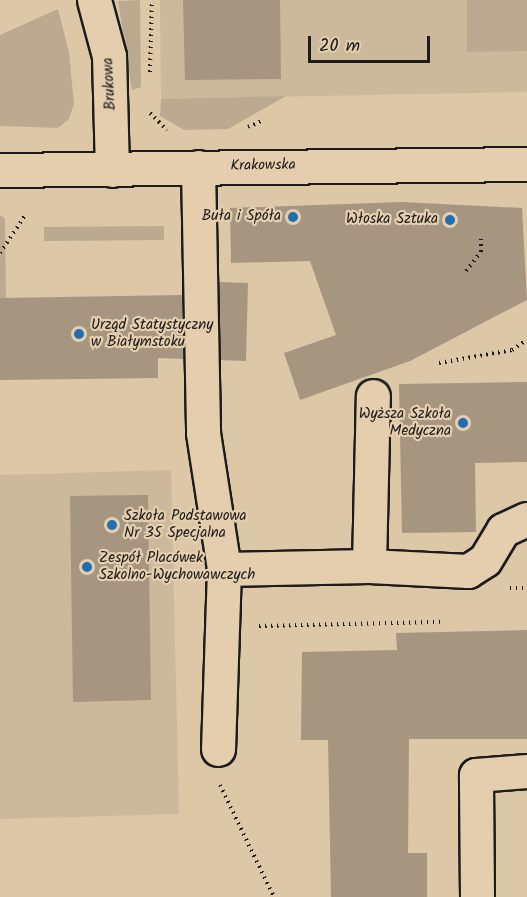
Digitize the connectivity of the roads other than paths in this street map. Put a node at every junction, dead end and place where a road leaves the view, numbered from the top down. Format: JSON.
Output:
{"nodes":[{"id":1,"x":94,"y":0,"type":"edge"},
{"id":2,"x":527,"y":164,"type":"edge"},
{"id":3,"x":198,"y":167,"type":"junction"},
{"id":4,"x":0,"y":170,"type":"edge"},
{"id":5,"x":112,"y":170,"type":"junction"},
{"id":6,"x":374,"y":396,"type":"dead end"},
{"id":7,"x":527,"y":519,"type":"edge"},
{"id":8,"x":369,"y":566,"type":"junction"},
{"id":9,"x":224,"y":569,"type":"junction"},
{"id":10,"x":218,"y":749,"type":"road end"},
{"id":11,"x":527,"y":771,"type":"edge"},
{"id":12,"x":477,"y":897,"type":"edge"}],
"edges":[{"from":1,"to":5,"type":"street","name":"Brukowa"},
{"from":2,"to":3,"type":"street","name":"Krakowska"},
{"from":3,"to":5,"type":"street","name":"Krakowska"},
{"from":3,"to":9,"type":"street"},
{"from":4,"to":5,"type":"street","name":"Krakowska"},
{"from":6,"to":8,"type":"street"},
{"from":7,"to":8,"type":"street"},
{"from":8,"to":9,"type":"street"},
{"from":9,"to":10,"type":"street"},
{"from":11,"to":12,"type":"street"}]}
